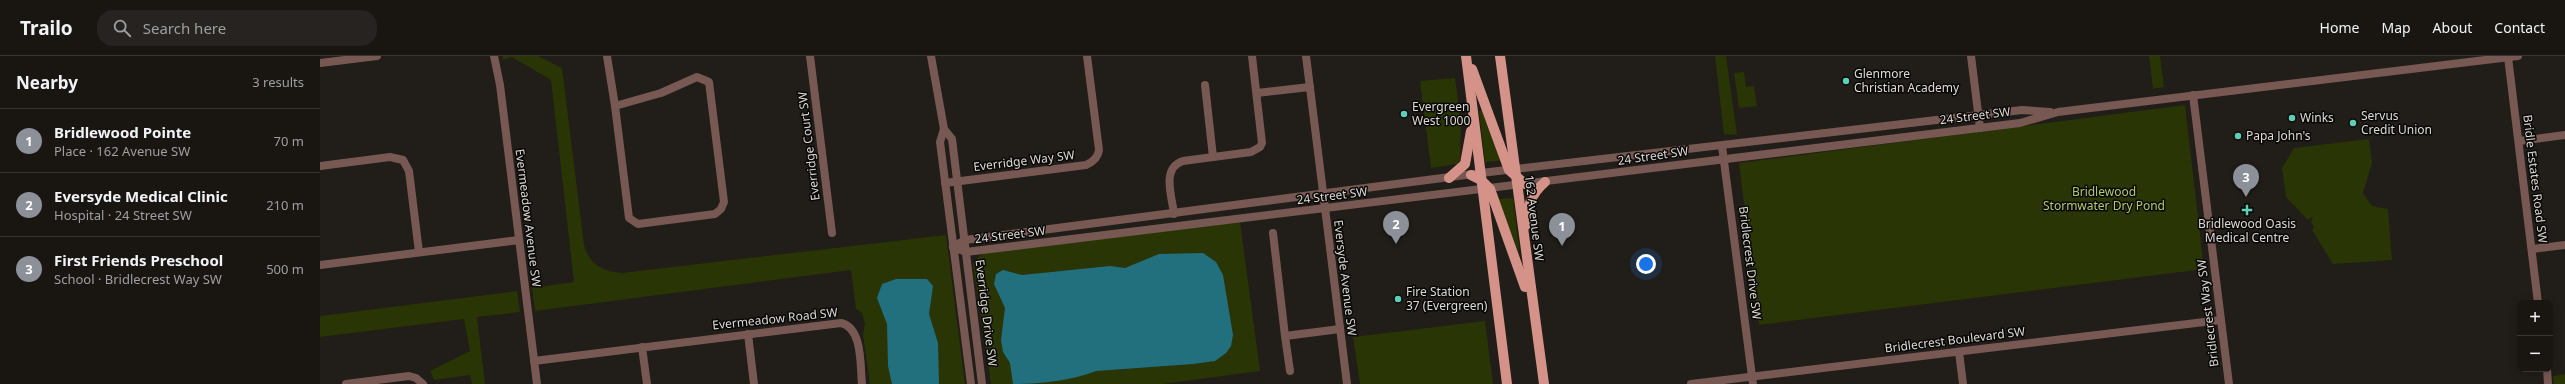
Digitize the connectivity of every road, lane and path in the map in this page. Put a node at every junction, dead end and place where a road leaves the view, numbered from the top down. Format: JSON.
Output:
{"nodes":[{"id":1,"x":372,"y":56,"type":"edge"},
{"id":2,"x":494,"y":56,"type":"edge"},
{"id":3,"x":607,"y":56,"type":"edge"},
{"id":4,"x":810,"y":56,"type":"edge"},
{"id":5,"x":931,"y":56,"type":"edge"},
{"id":6,"x":1088,"y":56,"type":"edge"},
{"id":7,"x":1252,"y":56,"type":"edge"},
{"id":8,"x":1306,"y":56,"type":"edge"},
{"id":9,"x":1467,"y":56,"type":"edge"},
{"id":10,"x":1500,"y":56,"type":"edge"},
{"id":11,"x":1971,"y":56,"type":"edge"},
{"id":12,"x":2518,"y":56,"type":"edge"},
{"id":13,"x":357,"y":57,"type":"edge"},
{"id":14,"x":2508,"y":57,"type":"junction"},
{"id":15,"x":320,"y":63,"type":"edge"},
{"id":16,"x":1205,"y":85,"type":"dead end"},
{"id":17,"x":1310,"y":87,"type":"junction"},
{"id":18,"x":1257,"y":93,"type":"junction"},
{"id":19,"x":2193,"y":95,"type":"junction"},
{"id":20,"x":615,"y":106,"type":"junction"},
{"id":21,"x":2058,"y":112,"type":"junction"},
{"id":22,"x":1473,"y":113,"type":"junction"},
{"id":23,"x":1979,"y":115,"type":"junction"},
{"id":24,"x":1980,"y":128,"type":"junction"},
{"id":25,"x":944,"y":129,"type":"junction"},
{"id":26,"x":2565,"y":135,"type":"edge"},
{"id":27,"x":2518,"y":141,"type":"junction"},
{"id":28,"x":1722,"y":146,"type":"junction"},
{"id":29,"x":1213,"y":157,"type":"junction"},
{"id":30,"x":1725,"y":158,"type":"junction"},
{"id":31,"x":320,"y":166,"type":"edge"},
{"id":32,"x":1513,"y":172,"type":"junction"},
{"id":33,"x":1449,"y":178,"type":"junction"},
{"id":34,"x":957,"y":181,"type":"junction"},
{"id":35,"x":1481,"y":181,"type":"junction"},
{"id":36,"x":1545,"y":182,"type":"junction"},
{"id":37,"x":945,"y":183,"type":"junction"},
{"id":38,"x":1521,"y":185,"type":"junction"},
{"id":39,"x":1323,"y":195,"type":"junction"},
{"id":40,"x":1325,"y":209,"type":"junction"},
{"id":41,"x":1174,"y":214,"type":"junction"},
{"id":42,"x":832,"y":233,"type":"dead end"},
{"id":43,"x":1273,"y":233,"type":"dead end"},
{"id":44,"x":519,"y":240,"type":"junction"},
{"id":45,"x":965,"y":240,"type":"junction"},
{"id":46,"x":1524,"y":241,"type":"junction"},
{"id":47,"x":2565,"y":245,"type":"edge"},
{"id":48,"x":953,"y":247,"type":"junction"},
{"id":49,"x":2532,"y":249,"type":"junction"},
{"id":50,"x":419,"y":252,"type":"junction"},
{"id":51,"x":966,"y":252,"type":"junction"},
{"id":52,"x":320,"y":265,"type":"edge"},
{"id":53,"x":2538,"y":300,"type":"edge"},
{"id":54,"x":1533,"y":310,"type":"junction"},
{"id":55,"x":2221,"y":320,"type":"junction"},
{"id":56,"x":1340,"y":329,"type":"junction"},
{"id":57,"x":748,"y":334,"type":"junction"},
{"id":58,"x":1286,"y":336,"type":"junction"},
{"id":59,"x":642,"y":347,"type":"junction"},
{"id":60,"x":1959,"y":352,"type":"junction"},
{"id":61,"x":534,"y":361,"type":"junction"},
{"id":62,"x":1290,"y":371,"type":"dead end"},
{"id":63,"x":2546,"y":372,"type":"edge"},
{"id":64,"x":1753,"y":380,"type":"edge"},
{"id":65,"x":421,"y":382,"type":"edge"},
{"id":66,"x":346,"y":384,"type":"edge"},
{"id":67,"x":537,"y":384,"type":"edge"},
{"id":68,"x":647,"y":384,"type":"edge"},
{"id":69,"x":754,"y":384,"type":"edge"},
{"id":70,"x":862,"y":384,"type":"edge"},
{"id":71,"x":971,"y":384,"type":"edge"},
{"id":72,"x":982,"y":384,"type":"edge"},
{"id":73,"x":1347,"y":384,"type":"edge"},
{"id":74,"x":1507,"y":384,"type":"edge"},
{"id":75,"x":1545,"y":384,"type":"edge"},
{"id":76,"x":1692,"y":384,"type":"edge"},
{"id":77,"x":1963,"y":384,"type":"edge"},
{"id":78,"x":2229,"y":384,"type":"edge"},
{"id":79,"x":2548,"y":384,"type":"edge"}],
"edges":[{"from":1,"to":13,"type":"street"},
{"from":2,"to":44,"type":"street","name":"Evermeadow Avenue SW"},
{"from":3,"to":20,"type":"street"},
{"from":4,"to":42,"type":"street","name":"Everridge Court SW"},
{"from":5,"to":25,"type":"street","name":"Everridge Drive SW"},
{"from":6,"to":34,"type":"street","name":"Everridge Way SW"},
{"from":7,"to":18,"type":"street"},
{"from":8,"to":17,"type":"street","name":"Eversyde Avenue SW"},
{"from":9,"to":22,"type":"main road"},
{"from":9,"to":32,"type":"main road"},
{"from":10,"to":32,"type":"main road","name":"162 Avenue SW"},
{"from":11,"to":23,"type":"street"},
{"from":12,"to":14,"type":"street","name":"24 Street SW"},
{"from":13,"to":15,"type":"street"},
{"from":14,"to":19,"type":"street","name":"24 Street SW"},
{"from":14,"to":27,"type":"street","name":"Bridle Estates Road SW"},
{"from":16,"to":29,"type":"street"},
{"from":17,"to":18,"type":"street"},
{"from":17,"to":39,"type":"street","name":"Eversyde Avenue SW"},
{"from":18,"to":29,"type":"street"},
{"from":19,"to":21,"type":"street","name":"24 Street SW"},
{"from":19,"to":55,"type":"street","name":"Bridlecrest Way SW"},
{"from":20,"to":20,"type":"street"},
{"from":21,"to":23,"type":"street","name":"24 Street SW"},
{"from":21,"to":24,"type":"street","name":"24 Street SW"},
{"from":22,"to":33,"type":"main road"},
{"from":22,"to":35,"type":"main road"},
{"from":23,"to":24,"type":"street"},
{"from":23,"to":28,"type":"street","name":"24 Street SW"},
{"from":24,"to":30,"type":"street","name":"24 Street SW"},
{"from":25,"to":34,"type":"street","name":"Everridge Drive SW"},
{"from":25,"to":37,"type":"street","name":"Everridge Drive SW"},
{"from":26,"to":27,"type":"street"},
{"from":27,"to":49,"type":"street","name":"Bridle Estates Road SW"},
{"from":28,"to":30,"type":"street","name":"Bridlecrest Drive SW"},
{"from":28,"to":32,"type":"street","name":"24 Street SW"},
{"from":29,"to":41,"type":"street"},
{"from":30,"to":36,"type":"street","name":"24 Street SW"},
{"from":30,"to":64,"type":"street","name":"Bridlecrest Drive SW"},
{"from":31,"to":50,"type":"street"},
{"from":32,"to":35,"type":"street","name":"24 Street SW"},
{"from":32,"to":38,"type":"main road","name":"162 Avenue SW"},
{"from":33,"to":35,"type":"street","name":"24 Street SW"},
{"from":33,"to":39,"type":"street","name":"24 Street SW"},
{"from":34,"to":37,"type":"street","name":"Everridge Way SW"},
{"from":34,"to":45,"type":"street","name":"Everridge Drive SW"},
{"from":35,"to":38,"type":"street","name":"24 Street SW"},
{"from":35,"to":40,"type":"street","name":"24 Street SW"},
{"from":35,"to":54,"type":"main road"},
{"from":35,"to":74,"type":"main road"},
{"from":36,"to":38,"type":"street","name":"24 Street SW"},
{"from":36,"to":46,"type":"main road"},
{"from":37,"to":48,"type":"street","name":"Everridge Drive SW"},
{"from":38,"to":46,"type":"main road","name":"162 Avenue SW"},
{"from":39,"to":40,"type":"street","name":"Eversyde Avenue SW"},
{"from":39,"to":41,"type":"street","name":"24 Street SW"},
{"from":40,"to":51,"type":"street","name":"24 Street SW"},
{"from":40,"to":56,"type":"street","name":"Eversyde Avenue SW"},
{"from":41,"to":45,"type":"street","name":"24 Street SW"},
{"from":43,"to":58,"type":"street"},
{"from":44,"to":50,"type":"street"},
{"from":44,"to":61,"type":"street","name":"Evermeadow Avenue SW"},
{"from":45,"to":48,"type":"street","name":"24 Street SW"},
{"from":45,"to":51,"type":"street","name":"Everridge Drive SW"},
{"from":46,"to":54,"type":"main road","name":"162 Avenue SW"},
{"from":47,"to":49,"type":"street"},
{"from":48,"to":51,"type":"street","name":"24 Street SW"},
{"from":48,"to":71,"type":"street","name":"Everridge Drive SW"},
{"from":49,"to":53,"type":"street","name":"Bridle Estates Road SW"},
{"from":50,"to":52,"type":"street"},
{"from":51,"to":72,"type":"street","name":"Everridge Drive SW"},
{"from":54,"to":75,"type":"main road","name":"162 Avenue SW"},
{"from":55,"to":60,"type":"street","name":"Bridlecrest Boulevard SW"},
{"from":55,"to":78,"type":"street","name":"Bridlecrest Way SW"},
{"from":56,"to":58,"type":"street"},
{"from":56,"to":73,"type":"street","name":"Eversyde Avenue SW"},
{"from":57,"to":59,"type":"street","name":"Evermeadow Road SW"},
{"from":57,"to":69,"type":"street"},
{"from":57,"to":70,"type":"street","name":"Evermeadow Road SW"},
{"from":58,"to":62,"type":"street"},
{"from":59,"to":61,"type":"street","name":"Evermeadow Road SW"},
{"from":59,"to":68,"type":"street"},
{"from":60,"to":64,"type":"street","name":"Bridlecrest Boulevard SW"},
{"from":60,"to":77,"type":"street"},
{"from":61,"to":67,"type":"street","name":"Evermeadow Avenue SW"},
{"from":63,"to":79,"type":"street"},
{"from":64,"to":76,"type":"street","name":"Bridlecrest Boulevard SW"},
{"from":65,"to":66,"type":"street"}]}
